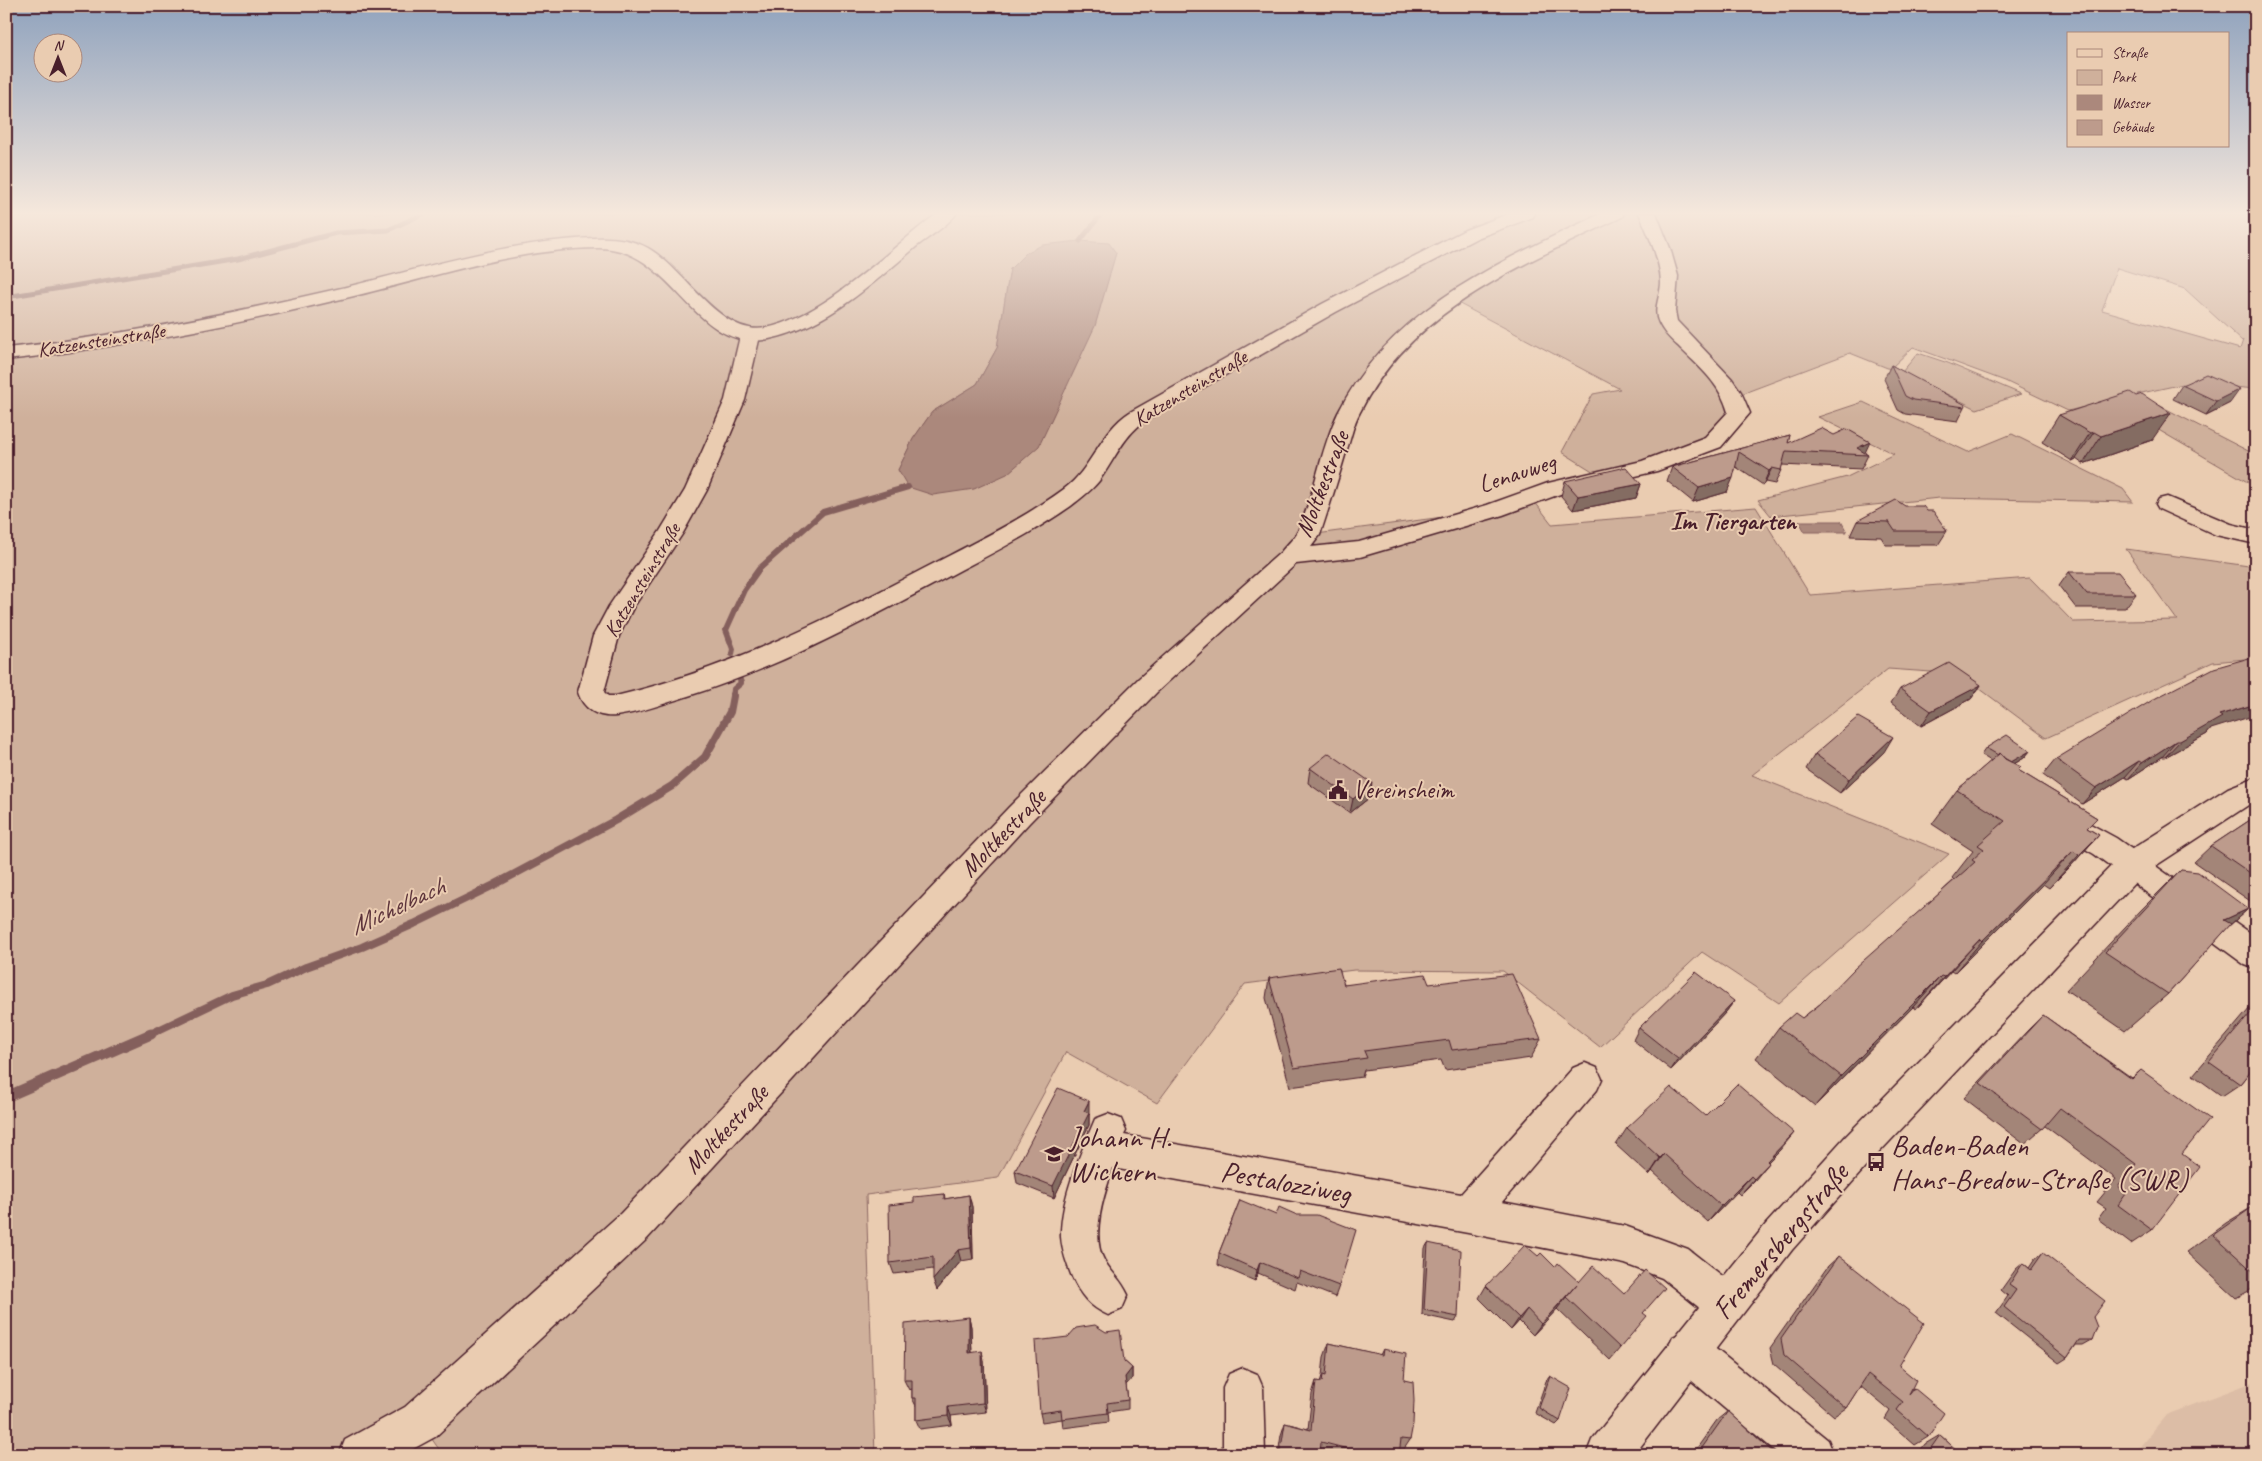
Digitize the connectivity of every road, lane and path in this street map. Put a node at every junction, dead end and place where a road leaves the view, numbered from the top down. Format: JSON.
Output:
{"nodes":[{"id":1,"x":390,"y":281,"type":"edge"},
{"id":2,"x":677,"y":281,"type":"edge"},
{"id":3,"x":859,"y":281,"type":"edge"},
{"id":4,"x":1382,"y":281,"type":"edge"},
{"id":5,"x":1481,"y":281,"type":"edge"},
{"id":6,"x":1670,"y":281,"type":"edge"},
{"id":7,"x":750,"y":336,"type":"junction"},
{"id":8,"x":6,"y":354,"type":"edge"},
{"id":9,"x":2167,"y":504,"type":"dead end"},
{"id":10,"x":2256,"y":537,"type":"edge"},
{"id":11,"x":1289,"y":557,"type":"junction"},
{"id":12,"x":2256,"y":788,"type":"edge"},
{"id":13,"x":2040,"y":810,"type":"edge"},
{"id":14,"x":2132,"y":865,"type":"junction"},
{"id":15,"x":2256,"y":955,"type":"edge"},
{"id":16,"x":1584,"y":1079,"type":"dead end"},
{"id":17,"x":1468,"y":1214,"type":"junction"},
{"id":18,"x":1108,"y":1295,"type":"dead end"},
{"id":19,"x":1725,"y":1303,"type":"junction"},
{"id":20,"x":1687,"y":1352,"type":"junction"},
{"id":21,"x":1242,"y":1388,"type":"dead end"},
{"id":22,"x":360,"y":1455,"type":"edge"},
{"id":23,"x":1244,"y":1455,"type":"edge"},
{"id":24,"x":1606,"y":1455,"type":"edge"},
{"id":25,"x":1813,"y":1455,"type":"edge"}],
"edges":[{"from":1,"to":8,"type":"street","name":"Katzensteinstraße"},
{"from":2,"to":7,"type":"street","name":"Katzensteinstraße"},
{"from":3,"to":7,"type":"street"},
{"from":4,"to":7,"type":"street","name":"Katzensteinstraße"},
{"from":5,"to":11,"type":"street","name":"Moltkestraße"},
{"from":6,"to":11,"type":"street","name":"Lenauweg"},
{"from":9,"to":10,"type":"street"},
{"from":11,"to":22,"type":"street","name":"Moltkestraße"},
{"from":12,"to":14,"type":"street","name":"Fremersbergstraße"},
{"from":13,"to":14,"type":"street"},
{"from":14,"to":15,"type":"street"},
{"from":14,"to":19,"type":"street","name":"Fremersbergstraße"},
{"from":16,"to":17,"type":"street"},
{"from":17,"to":18,"type":"street","name":"Pestalozziweg"},
{"from":17,"to":19,"type":"street","name":"Pestalozziweg"},
{"from":19,"to":20,"type":"street","name":"Fremersbergstraße"},
{"from":20,"to":24,"type":"street","name":"Fremersbergstraße"},
{"from":20,"to":25,"type":"street"},
{"from":21,"to":23,"type":"street"}]}
